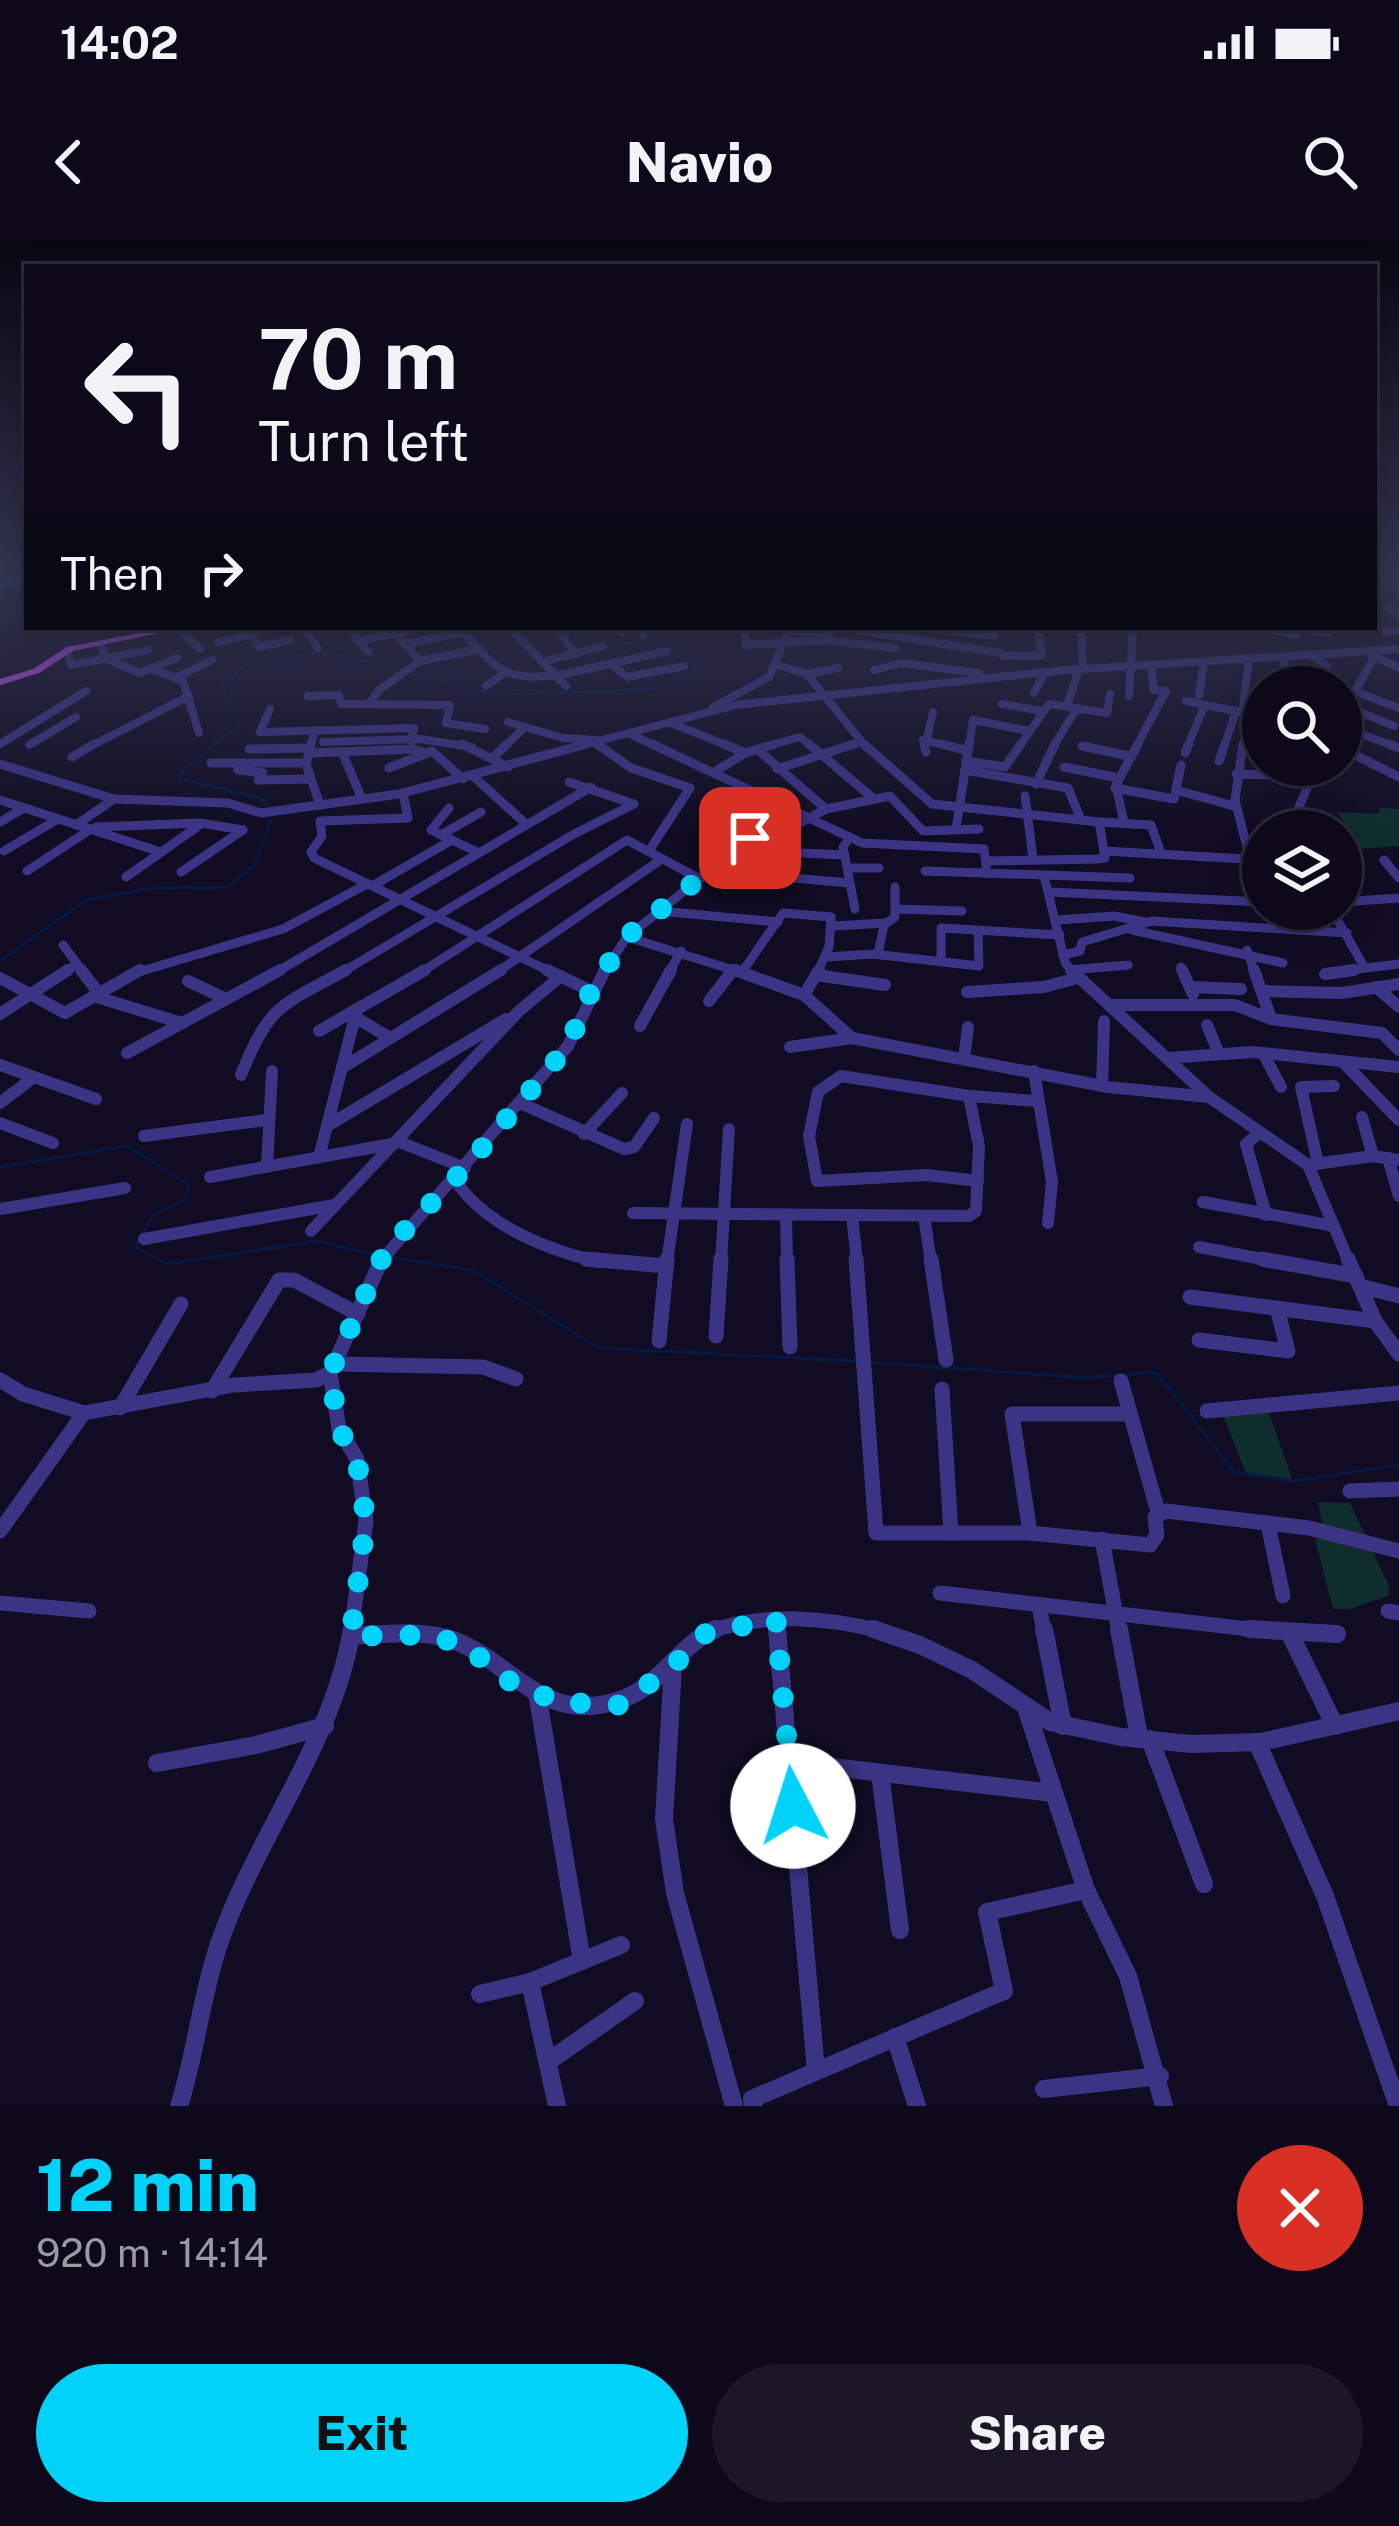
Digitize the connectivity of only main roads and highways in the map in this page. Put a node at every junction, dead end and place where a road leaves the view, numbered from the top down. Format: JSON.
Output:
{"nodes":[{"id":1,"x":56,"y":657,"type":"edge"},
{"id":2,"x":0,"y":682,"type":"edge"}],
"edges":[{"from":1,"to":2,"type":"main road"}]}
